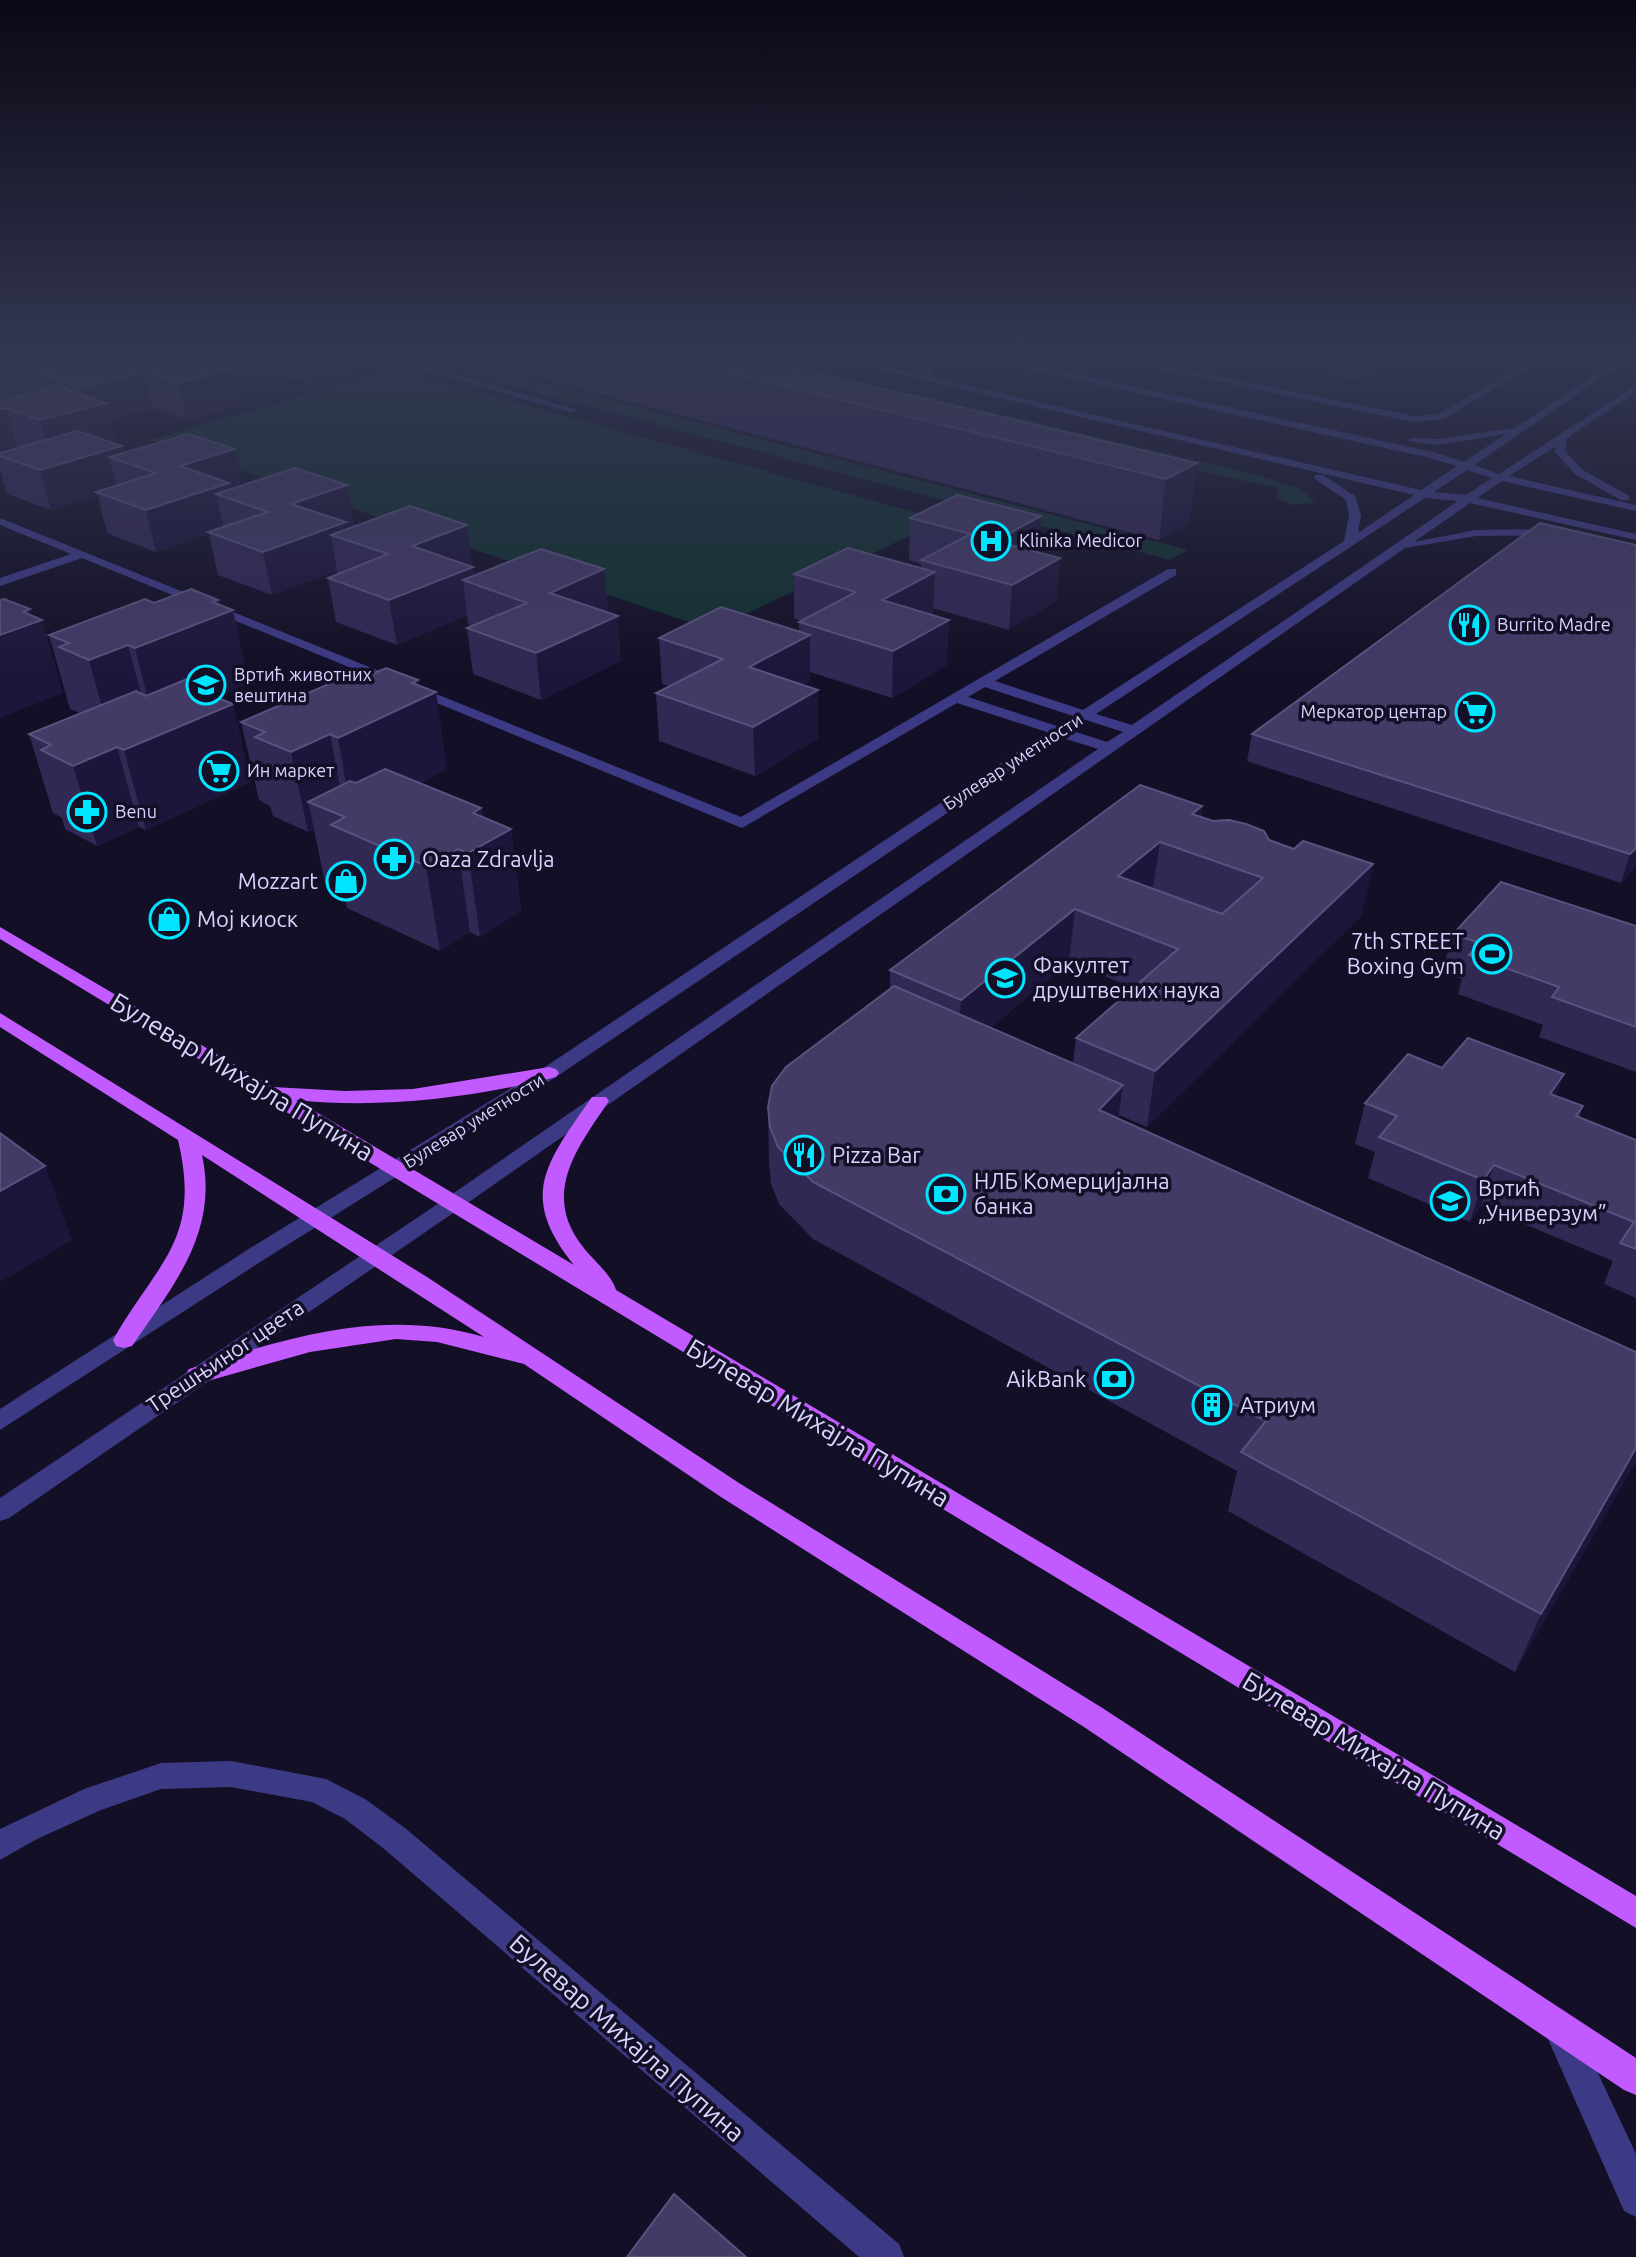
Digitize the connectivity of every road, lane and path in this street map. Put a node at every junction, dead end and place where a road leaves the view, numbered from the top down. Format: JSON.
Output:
{"nodes":[{"id":1,"x":1274,"y":459,"type":"edge"},
{"id":2,"x":1445,"y":459,"type":"edge"},
{"id":3,"x":1473,"y":459,"type":"edge"},
{"id":4,"x":1530,"y":459,"type":"edge"},
{"id":5,"x":1567,"y":459,"type":"edge"},
{"id":6,"x":1290,"y":463,"type":"junction"},
{"id":7,"x":1463,"y":466,"type":"junction"},
{"id":8,"x":1502,"y":478,"type":"junction"},
{"id":9,"x":1423,"y":494,"type":"junction"},
{"id":10,"x":1468,"y":499,"type":"junction"},
{"id":11,"x":1636,"y":505,"type":"edge"},
{"id":12,"x":0,"y":521,"type":"edge"},
{"id":13,"x":1634,"y":536,"type":"edge"},
{"id":14,"x":1350,"y":543,"type":"junction"},
{"id":15,"x":1395,"y":550,"type":"junction"},
{"id":16,"x":83,"y":554,"type":"junction"},
{"id":17,"x":1172,"y":572,"type":"dead end"},
{"id":18,"x":0,"y":582,"type":"edge"},
{"id":19,"x":984,"y":682,"type":"junction"},
{"id":20,"x":956,"y":698,"type":"junction"},
{"id":21,"x":1085,"y":715,"type":"junction"},
{"id":22,"x":1135,"y":731,"type":"junction"},
{"id":23,"x":1059,"y":732,"type":"junction"},
{"id":24,"x":1110,"y":748,"type":"junction"},
{"id":25,"x":0,"y":932,"type":"edge"},
{"id":26,"x":0,"y":1019,"type":"edge"},
{"id":27,"x":549,"y":1073,"type":"junction"},
{"id":28,"x":264,"y":1091,"type":"junction"},
{"id":29,"x":599,"y":1101,"type":"junction"},
{"id":30,"x":188,"y":1138,"type":"junction"},
{"id":31,"x":395,"y":1170,"type":"junction"},
{"id":32,"x":452,"y":1204,"type":"junction"},
{"id":33,"x":314,"y":1219,"type":"junction"},
{"id":34,"x":374,"y":1256,"type":"junction"},
{"id":35,"x":616,"y":1302,"type":"junction"},
{"id":36,"x":124,"y":1340,"type":"junction"},
{"id":37,"x":540,"y":1362,"type":"junction"},
{"id":38,"x":197,"y":1375,"type":"junction"},
{"id":39,"x":0,"y":1421,"type":"edge"},
{"id":40,"x":0,"y":1511,"type":"edge"},
{"id":41,"x":0,"y":1846,"type":"edge"},
{"id":42,"x":1636,"y":1913,"type":"edge"},
{"id":43,"x":1559,"y":2026,"type":"junction"},
{"id":44,"x":1636,"y":2078,"type":"edge"},
{"id":45,"x":1636,"y":2199,"type":"edge"},
{"id":46,"x":886,"y":2257,"type":"edge"}],
"edges":[{"from":1,"to":6,"type":"street"},
{"from":2,"to":7,"type":"street"},
{"from":3,"to":7,"type":"street","name":"Булевар уметности"},
{"from":4,"to":8,"type":"street","name":"Булевар уметности"},
{"from":5,"to":11,"type":"street"},
{"from":6,"to":9,"type":"street"},
{"from":6,"to":14,"type":"street"},
{"from":7,"to":8,"type":"street"},
{"from":7,"to":9,"type":"street","name":"Булевар уметности"},
{"from":8,"to":10,"type":"street","name":"Булевар уметности"},
{"from":8,"to":11,"type":"street"},
{"from":9,"to":10,"type":"street"},
{"from":9,"to":14,"type":"street","name":"Булевар уметности"},
{"from":10,"to":13,"type":"street"},
{"from":10,"to":15,"type":"street","name":"Булевар уметности"},
{"from":12,"to":16,"type":"street"},
{"from":13,"to":15,"type":"street"},
{"from":14,"to":21,"type":"street","name":"Булевар уметности"},
{"from":15,"to":22,"type":"street","name":"Булевар уметности"},
{"from":16,"to":18,"type":"street"},
{"from":16,"to":20,"type":"street"},
{"from":17,"to":19,"type":"street"},
{"from":19,"to":20,"type":"street"},
{"from":19,"to":21,"type":"street"},
{"from":20,"to":23,"type":"street"},
{"from":21,"to":22,"type":"street"},
{"from":21,"to":23,"type":"street","name":"Булевар уметности"},
{"from":22,"to":24,"type":"street","name":"Булевар уметности"},
{"from":23,"to":24,"type":"street"},
{"from":23,"to":27,"type":"street","name":"Булевар уметности"},
{"from":24,"to":29,"type":"street","name":"Булевар уметности"},
{"from":25,"to":28,"type":"main road","name":"Булевар Михајла Пупина"},
{"from":26,"to":30,"type":"main road"},
{"from":27,"to":28,"type":"main road"},
{"from":27,"to":31,"type":"street","name":"Булевар уметности"},
{"from":28,"to":31,"type":"main road","name":"Булевар Михајла Пупина"},
{"from":29,"to":32,"type":"street","name":"Булевар уметности"},
{"from":29,"to":35,"type":"main road"},
{"from":30,"to":33,"type":"main road"},
{"from":30,"to":36,"type":"main road"},
{"from":31,"to":32,"type":"main road","name":"Булевар Михајла Пупина"},
{"from":31,"to":33,"type":"street"},
{"from":32,"to":34,"type":"street","name":"Трешњиног цвета"},
{"from":32,"to":35,"type":"main road","name":"Булевар Михајла Пупина"},
{"from":33,"to":34,"type":"main road"},
{"from":33,"to":36,"type":"street"},
{"from":34,"to":37,"type":"main road"},
{"from":34,"to":38,"type":"street","name":"Трешњиног цвета"},
{"from":35,"to":42,"type":"main road","name":"Булевар Михајла Пупина"},
{"from":36,"to":39,"type":"street"},
{"from":37,"to":38,"type":"main road"},
{"from":37,"to":43,"type":"main road"},
{"from":38,"to":40,"type":"street","name":"Трешњиног цвета"},
{"from":41,"to":46,"type":"street","name":"Булевар Михајла Пупина"},
{"from":43,"to":44,"type":"main road"},
{"from":43,"to":45,"type":"street"}]}
